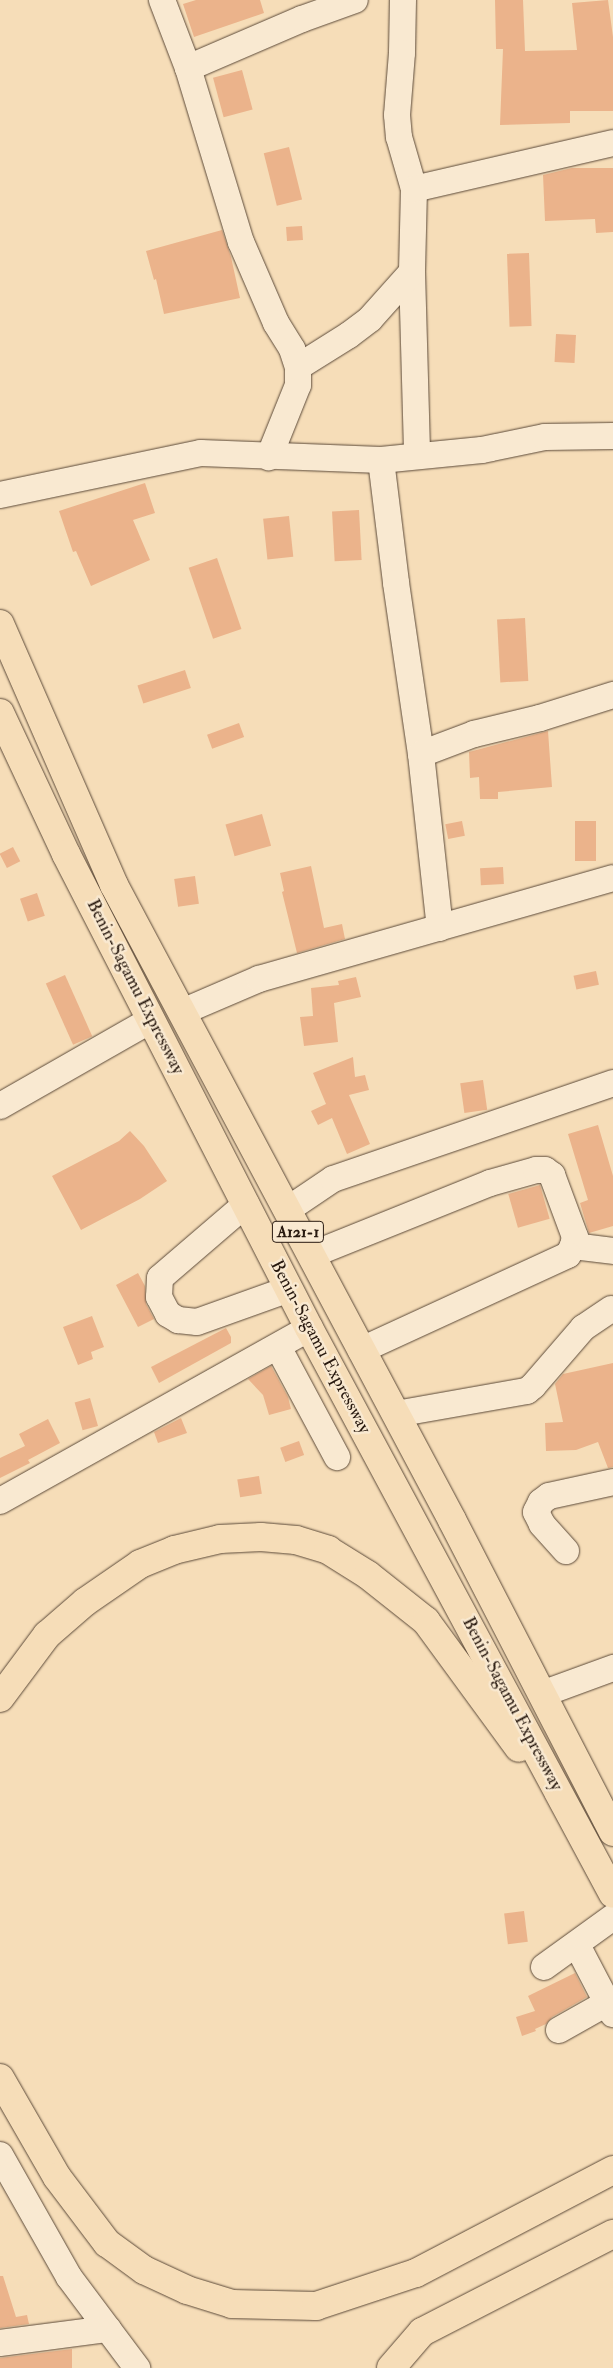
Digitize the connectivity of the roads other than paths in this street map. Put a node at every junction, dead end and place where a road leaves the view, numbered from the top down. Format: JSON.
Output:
{"nodes":[{"id":1,"x":162,"y":0,"type":"edge"},
{"id":2,"x":355,"y":0,"type":"edge"},
{"id":3,"x":402,"y":0,"type":"edge"},
{"id":4,"x":188,"y":68,"type":"junction"},
{"id":5,"x":613,"y":143,"type":"edge"},
{"id":6,"x":414,"y":189,"type":"junction"},
{"id":7,"x":412,"y":272,"type":"junction"},
{"id":8,"x":298,"y":367,"type":"junction"},
{"id":9,"x":613,"y":436,"type":"edge"},
{"id":10,"x":417,"y":455,"type":"junction"},
{"id":11,"x":269,"y":456,"type":"junction"},
{"id":12,"x":381,"y":460,"type":"junction"},
{"id":13,"x":0,"y":495,"type":"edge"},
{"id":14,"x":0,"y":624,"type":"edge"},
{"id":15,"x":613,"y":695,"type":"edge"},
{"id":16,"x":0,"y":713,"type":"edge"},
{"id":17,"x":421,"y":754,"type":"junction"},
{"id":18,"x":613,"y":878,"type":"edge"},
{"id":19,"x":440,"y":928,"type":"junction"},
{"id":20,"x":182,"y":1012,"type":"junction"},
{"id":21,"x":151,"y":1020,"type":"junction"},
{"id":22,"x":613,"y":1084,"type":"edge"},
{"id":23,"x":0,"y":1106,"type":"edge"},
{"id":24,"x":246,"y":1204,"type":"junction"},
{"id":25,"x":287,"y":1210,"type":"junction"},
{"id":26,"x":573,"y":1246,"type":"junction"},
{"id":27,"x":613,"y":1251,"type":"edge"},
{"id":28,"x":311,"y":1255,"type":"junction"},
{"id":29,"x":289,"y":1289,"type":"junction"},
{"id":30,"x":611,"y":1309,"type":"dead end"},
{"id":31,"x":309,"y":1328,"type":"junction"},
{"id":32,"x":278,"y":1347,"type":"junction"},
{"id":33,"x":361,"y":1350,"type":"junction"},
{"id":34,"x":396,"y":1414,"type":"junction"},
{"id":35,"x":337,"y":1458,"type":"dead end"},
{"id":36,"x":613,"y":1482,"type":"edge"},
{"id":37,"x":0,"y":1501,"type":"edge"},
{"id":38,"x":566,"y":1552,"type":"dead end"},
{"id":39,"x":613,"y":1668,"type":"edge"},
{"id":40,"x":542,"y":1694,"type":"junction"},
{"id":41,"x":0,"y":1698,"type":"edge"},
{"id":42,"x":613,"y":1792,"type":"edge"},
{"id":43,"x":580,"y":1830,"type":"junction"},
{"id":44,"x":613,"y":1832,"type":"edge"},
{"id":45,"x":613,"y":1894,"type":"edge"},
{"id":46,"x":613,"y":1917,"type":"edge"},
{"id":47,"x":577,"y":1945,"type":"junction"},
{"id":48,"x":544,"y":1967,"type":"dead end"},
{"id":49,"x":610,"y":2009,"type":"edge"},
{"id":50,"x":559,"y":2030,"type":"dead end"},
{"id":51,"x":0,"y":2078,"type":"edge"},
{"id":52,"x":0,"y":2156,"type":"edge"},
{"id":53,"x":613,"y":2170,"type":"edge"},
{"id":54,"x":7,"y":2185,"type":"edge"},
{"id":55,"x":613,"y":2234,"type":"edge"},
{"id":56,"x":108,"y":2329,"type":"junction"},
{"id":57,"x":0,"y":2343,"type":"edge"},
{"id":58,"x":137,"y":2368,"type":"edge"},
{"id":59,"x":391,"y":2368,"type":"edge"}],
"edges":[{"from":1,"to":4,"type":"street"},
{"from":2,"to":4,"type":"street"},
{"from":3,"to":6,"type":"street"},
{"from":4,"to":8,"type":"street"},
{"from":5,"to":6,"type":"street"},
{"from":6,"to":7,"type":"street"},
{"from":7,"to":8,"type":"street"},
{"from":7,"to":10,"type":"street"},
{"from":8,"to":11,"type":"street"},
{"from":9,"to":10,"type":"street"},
{"from":10,"to":12,"type":"street"},
{"from":11,"to":12,"type":"street"},
{"from":11,"to":13,"type":"street"},
{"from":12,"to":17,"type":"street"},
{"from":14,"to":20,"type":"highway","number":"A121-1"},
{"from":15,"to":17,"type":"street"},
{"from":16,"to":21,"type":"highway","name":"Benin-Sagamu Expressway","number":"A121-1"},
{"from":17,"to":19,"type":"street"},
{"from":18,"to":19,"type":"street"},
{"from":19,"to":20,"type":"street"},
{"from":20,"to":25,"type":"highway","number":"A121-1"},
{"from":21,"to":23,"type":"street"},
{"from":21,"to":24,"type":"highway","name":"Benin-Sagamu Expressway","number":"A121-1"},
{"from":22,"to":25,"type":"street"},
{"from":24,"to":29,"type":"highway","name":"Benin-Sagamu Expressway","number":"A121-1"},
{"from":24,"to":29,"type":"street"},
{"from":25,"to":28,"type":"highway","number":"A121-1"},
{"from":26,"to":27,"type":"street"},
{"from":26,"to":28,"type":"street"},
{"from":26,"to":33,"type":"street"},
{"from":28,"to":33,"type":"highway","number":"A121-1"},
{"from":29,"to":31,"type":"highway","name":"Benin-Sagamu Expressway","number":"A121-1"},
{"from":30,"to":34,"type":"street"},
{"from":31,"to":32,"type":"street"},
{"from":31,"to":43,"type":"highway","name":"Benin-Sagamu Expressway","number":"A121-1"},
{"from":32,"to":35,"type":"street"},
{"from":32,"to":37,"type":"street"},
{"from":33,"to":34,"type":"highway","number":"A121-1"},
{"from":34,"to":40,"type":"highway","number":"A121-1"},
{"from":36,"to":38,"type":"street"},
{"from":39,"to":40,"type":"street"},
{"from":40,"to":42,"type":"highway"},
{"from":40,"to":44,"type":"highway","number":"A121-1"},
{"from":41,"to":43,"type":"highway"},
{"from":43,"to":45,"type":"highway","name":"Benin-Sagamu Expressway","number":"A121-1"},
{"from":46,"to":47,"type":"street"},
{"from":47,"to":48,"type":"street"},
{"from":47,"to":49,"type":"street"},
{"from":49,"to":50,"type":"street"},
{"from":51,"to":53,"type":"highway"},
{"from":52,"to":54,"type":"street"},
{"from":54,"to":56,"type":"street"},
{"from":55,"to":59,"type":"highway"},
{"from":56,"to":57,"type":"street"},
{"from":56,"to":58,"type":"street"}]}
